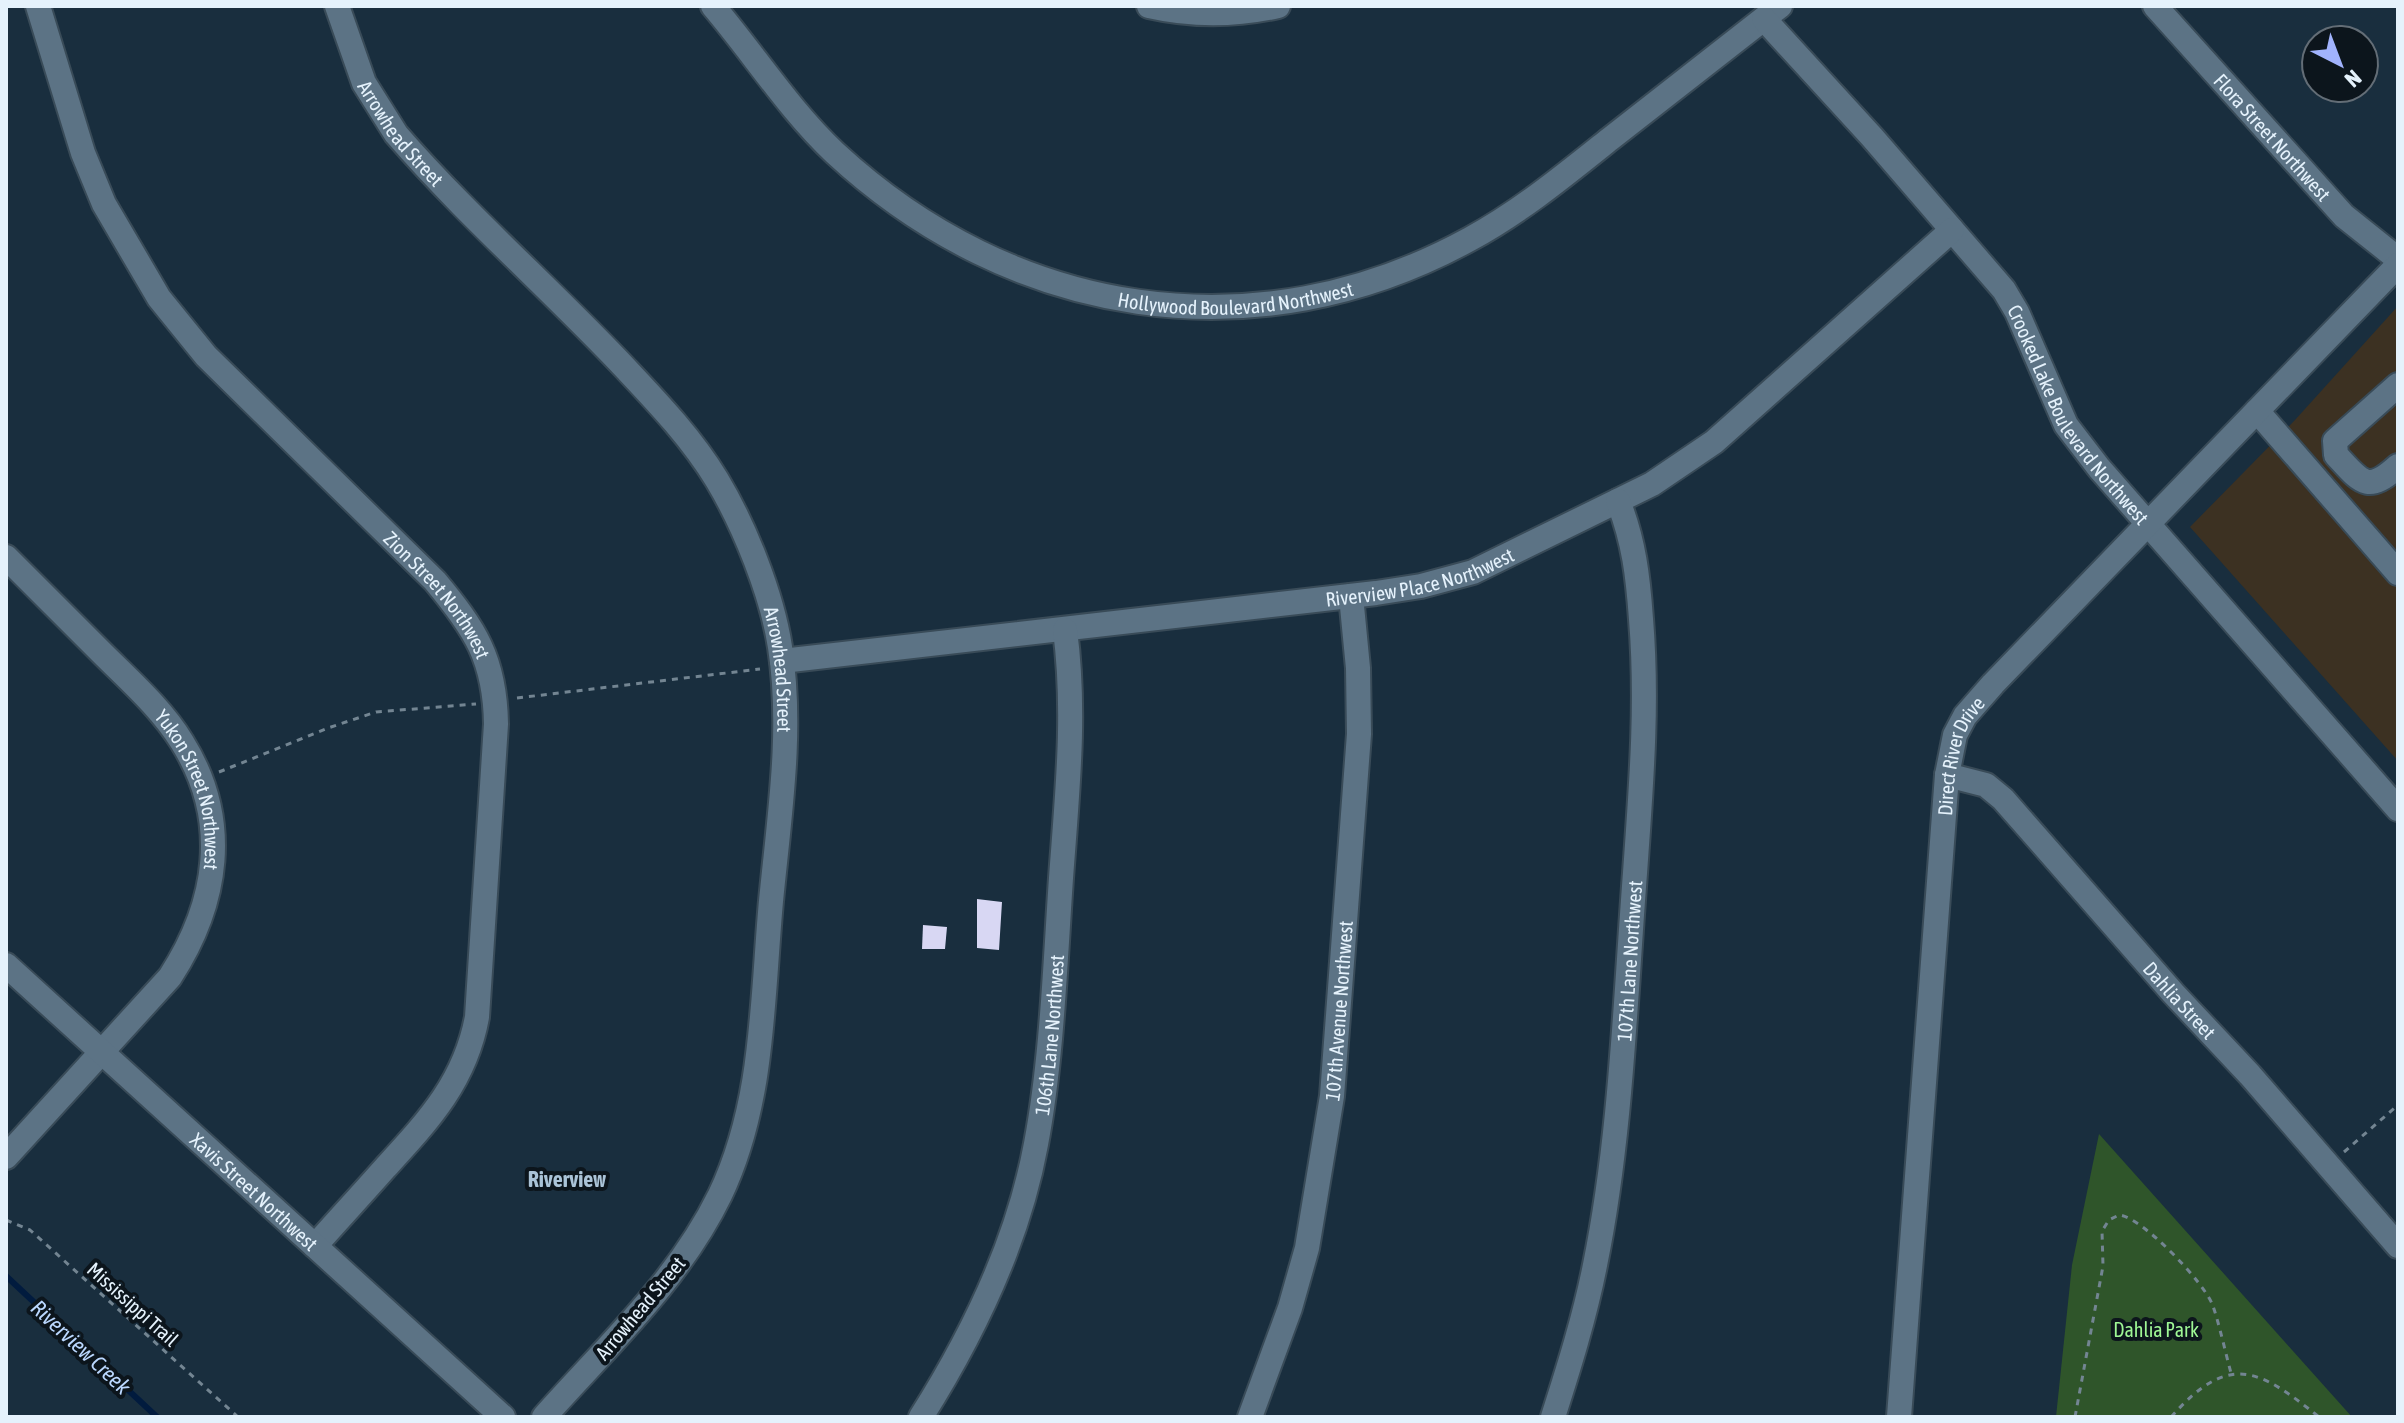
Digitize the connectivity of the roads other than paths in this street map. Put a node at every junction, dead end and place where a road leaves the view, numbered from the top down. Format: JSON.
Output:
{"nodes":[{"id":1,"x":38,"y":6,"type":"edge"},
{"id":2,"x":337,"y":6,"type":"edge"},
{"id":3,"x":713,"y":6,"type":"edge"},
{"id":4,"x":1149,"y":6,"type":"edge"},
{"id":5,"x":1278,"y":6,"type":"edge"},
{"id":6,"x":2155,"y":6,"type":"edge"},
{"id":7,"x":1772,"y":12,"type":"edge"},
{"id":8,"x":1952,"y":230,"type":"junction"},
{"id":9,"x":2398,"y":259,"type":"edge"},
{"id":10,"x":2398,"y":265,"type":"edge"},
{"id":11,"x":2398,"y":385,"type":"edge"},
{"id":12,"x":2257,"y":411,"type":"junction"},
{"id":13,"x":2398,"y":466,"type":"edge"},
{"id":14,"x":1618,"y":501,"type":"junction"},
{"id":15,"x":2148,"y":525,"type":"junction"},
{"id":16,"x":6,"y":557,"type":"edge"},
{"id":17,"x":2398,"y":573,"type":"edge"},
{"id":18,"x":1351,"y":596,"type":"junction"},
{"id":19,"x":1065,"y":630,"type":"junction"},
{"id":20,"x":775,"y":664,"type":"junction"},
{"id":21,"x":1947,"y":775,"type":"junction"},
{"id":22,"x":2398,"y":809,"type":"edge"},
{"id":23,"x":6,"y":965,"type":"edge"},
{"id":24,"x":102,"y":1054,"type":"junction"},
{"id":25,"x":6,"y":1157,"type":"edge"},
{"id":26,"x":315,"y":1246,"type":"junction"},
{"id":27,"x":2398,"y":1246,"type":"edge"},
{"id":28,"x":503,"y":1417,"type":"edge"},
{"id":29,"x":544,"y":1417,"type":"edge"},
{"id":30,"x":921,"y":1417,"type":"edge"},
{"id":31,"x":1250,"y":1417,"type":"edge"},
{"id":32,"x":1553,"y":1417,"type":"edge"},
{"id":33,"x":1899,"y":1417,"type":"edge"}],
"edges":[{"from":1,"to":26,"type":"street","name":"Zion Street Northwest"},
{"from":2,"to":20,"type":"street","name":"Arrowhead Street"},
{"from":3,"to":7,"type":"street","name":"Hollywood Boulevard Northwest"},
{"from":4,"to":5,"type":"street"},
{"from":6,"to":9,"type":"street","name":"Flora Street Northwest"},
{"from":7,"to":8,"type":"street","name":"Crooked Lake Boulevard Northwest"},
{"from":8,"to":14,"type":"street","name":"Riverview Place Northwest"},
{"from":8,"to":15,"type":"street","name":"Crooked Lake Boulevard Northwest"},
{"from":10,"to":12,"type":"street","name":"Direct River Drive"},
{"from":11,"to":13,"type":"street"},
{"from":12,"to":15,"type":"street","name":"Direct River Drive"},
{"from":12,"to":17,"type":"street"},
{"from":14,"to":18,"type":"street","name":"Riverview Place Northwest"},
{"from":14,"to":32,"type":"street","name":"107th Lane Northwest"},
{"from":15,"to":21,"type":"street","name":"Direct River Drive"},
{"from":15,"to":22,"type":"street","name":"Crooked Lake Boulevard Northwest"},
{"from":16,"to":24,"type":"street","name":"Yukon Street Northwest"},
{"from":18,"to":19,"type":"street","name":"Riverview Place Northwest"},
{"from":18,"to":31,"type":"street","name":"107th Avenue Northwest"},
{"from":19,"to":20,"type":"street","name":"Riverview Place Northwest"},
{"from":19,"to":30,"type":"street","name":"106th Lane Northwest"},
{"from":20,"to":29,"type":"street","name":"Arrowhead Street"},
{"from":21,"to":27,"type":"street","name":"Dahlia Street"},
{"from":21,"to":33,"type":"street","name":"Direct River Drive"},
{"from":23,"to":24,"type":"street","name":"Xavis Street Northwest"},
{"from":24,"to":25,"type":"street","name":"Yukon Street Northwest"},
{"from":24,"to":26,"type":"street","name":"Xavis Street Northwest"},
{"from":26,"to":28,"type":"street","name":"Xavis Street Northwest"}]}
